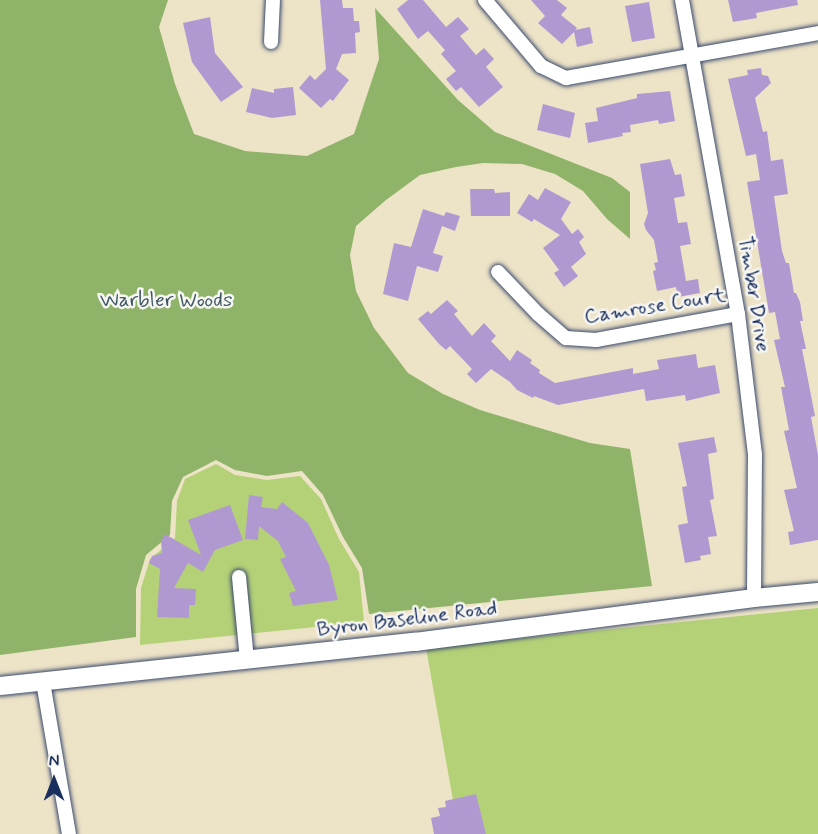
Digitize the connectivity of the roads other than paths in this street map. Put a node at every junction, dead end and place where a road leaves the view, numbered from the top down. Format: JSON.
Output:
{"nodes":[{"id":1,"x":273,"y":0,"type":"edge"},
{"id":2,"x":485,"y":0,"type":"edge"},
{"id":3,"x":682,"y":0,"type":"edge"},
{"id":4,"x":818,"y":33,"type":"edge"},
{"id":5,"x":271,"y":42,"type":"dead end"},
{"id":6,"x":692,"y":54,"type":"junction"},
{"id":7,"x":498,"y":272,"type":"dead end"},
{"id":8,"x":738,"y":314,"type":"junction"},
{"id":9,"x":239,"y":577,"type":"dead end"},
{"id":10,"x":818,"y":592,"type":"edge"},
{"id":11,"x":754,"y":598,"type":"junction"},
{"id":12,"x":247,"y":660,"type":"junction"},
{"id":13,"x":43,"y":682,"type":"junction"},
{"id":14,"x":0,"y":686,"type":"edge"},
{"id":15,"x":69,"y":834,"type":"edge"}],
"edges":[{"from":1,"to":5,"type":"street"},
{"from":2,"to":6,"type":"street"},
{"from":3,"to":6,"type":"street","name":"Timber Drive"},
{"from":4,"to":6,"type":"street"},
{"from":6,"to":8,"type":"street","name":"Timber Drive"},
{"from":7,"to":8,"type":"street","name":"Camrose Court"},
{"from":8,"to":11,"type":"street","name":"Timber Drive"},
{"from":9,"to":12,"type":"street"},
{"from":10,"to":11,"type":"main road","name":"Byron Baseline Road"},
{"from":11,"to":12,"type":"main road","name":"Byron Baseline Road"},
{"from":12,"to":13,"type":"main road","name":"Byron Baseline Road"},
{"from":13,"to":14,"type":"main road","name":"Byron Baseline Road"},
{"from":13,"to":15,"type":"street"}]}
